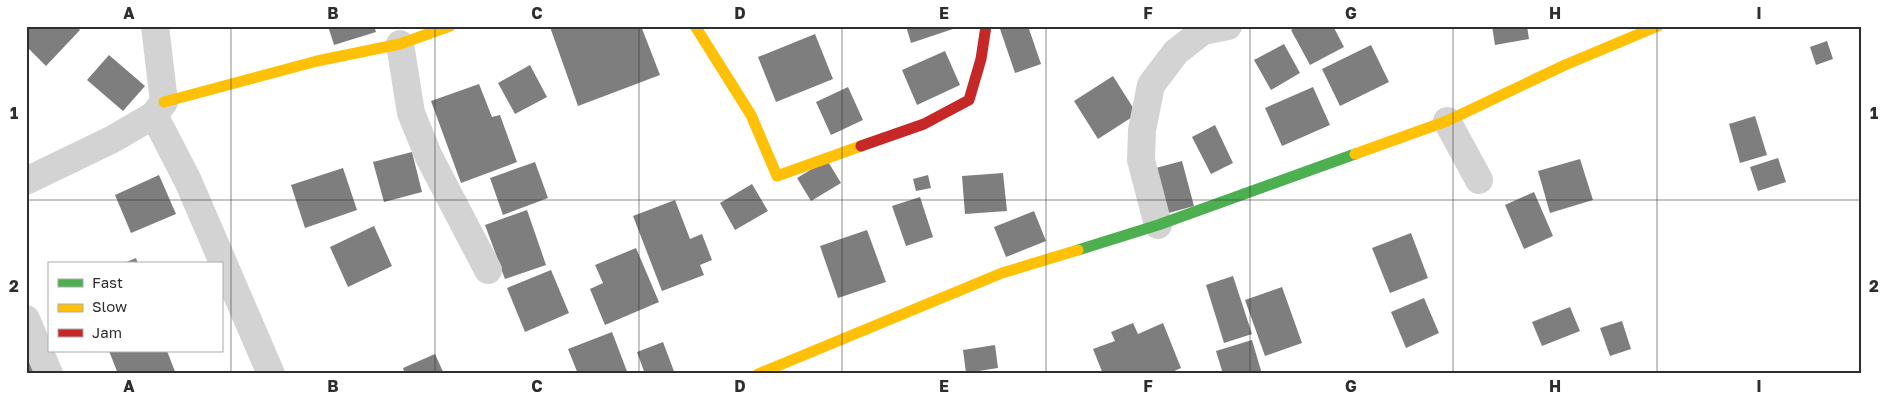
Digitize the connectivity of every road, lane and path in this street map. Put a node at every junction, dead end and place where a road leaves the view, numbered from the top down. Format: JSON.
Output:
{"nodes":[{"id":1,"x":155,"y":26,"type":"edge"},
{"id":2,"x":450,"y":26,"type":"edge"},
{"id":3,"x":695,"y":26,"type":"edge"},
{"id":4,"x":986,"y":26,"type":"edge"},
{"id":5,"x":1658,"y":26,"type":"edge"},
{"id":6,"x":1210,"y":28,"type":"edge"},
{"id":7,"x":400,"y":44,"type":"junction"},
{"id":8,"x":159,"y":109,"type":"junction"},
{"id":9,"x":1447,"y":121,"type":"junction"},
{"id":10,"x":26,"y":180,"type":"edge"},
{"id":11,"x":1479,"y":180,"type":"dead end"},
{"id":12,"x":1158,"y":225,"type":"junction"},
{"id":13,"x":488,"y":270,"type":"dead end"},
{"id":14,"x":26,"y":319,"type":"edge"},
{"id":15,"x":49,"y":374,"type":"edge"},
{"id":16,"x":271,"y":374,"type":"edge"},
{"id":17,"x":758,"y":374,"type":"edge"}],
"edges":[{"from":1,"to":8,"type":"street"},
{"from":2,"to":7,"type":"street"},
{"from":3,"to":4,"type":"street"},
{"from":5,"to":9,"type":"street"},
{"from":6,"to":12,"type":"street"},
{"from":7,"to":8,"type":"street"},
{"from":7,"to":13,"type":"street"},
{"from":8,"to":10,"type":"street"},
{"from":8,"to":16,"type":"street"},
{"from":9,"to":11,"type":"street"},
{"from":9,"to":12,"type":"street"},
{"from":12,"to":17,"type":"street"},
{"from":14,"to":15,"type":"street"}]}
